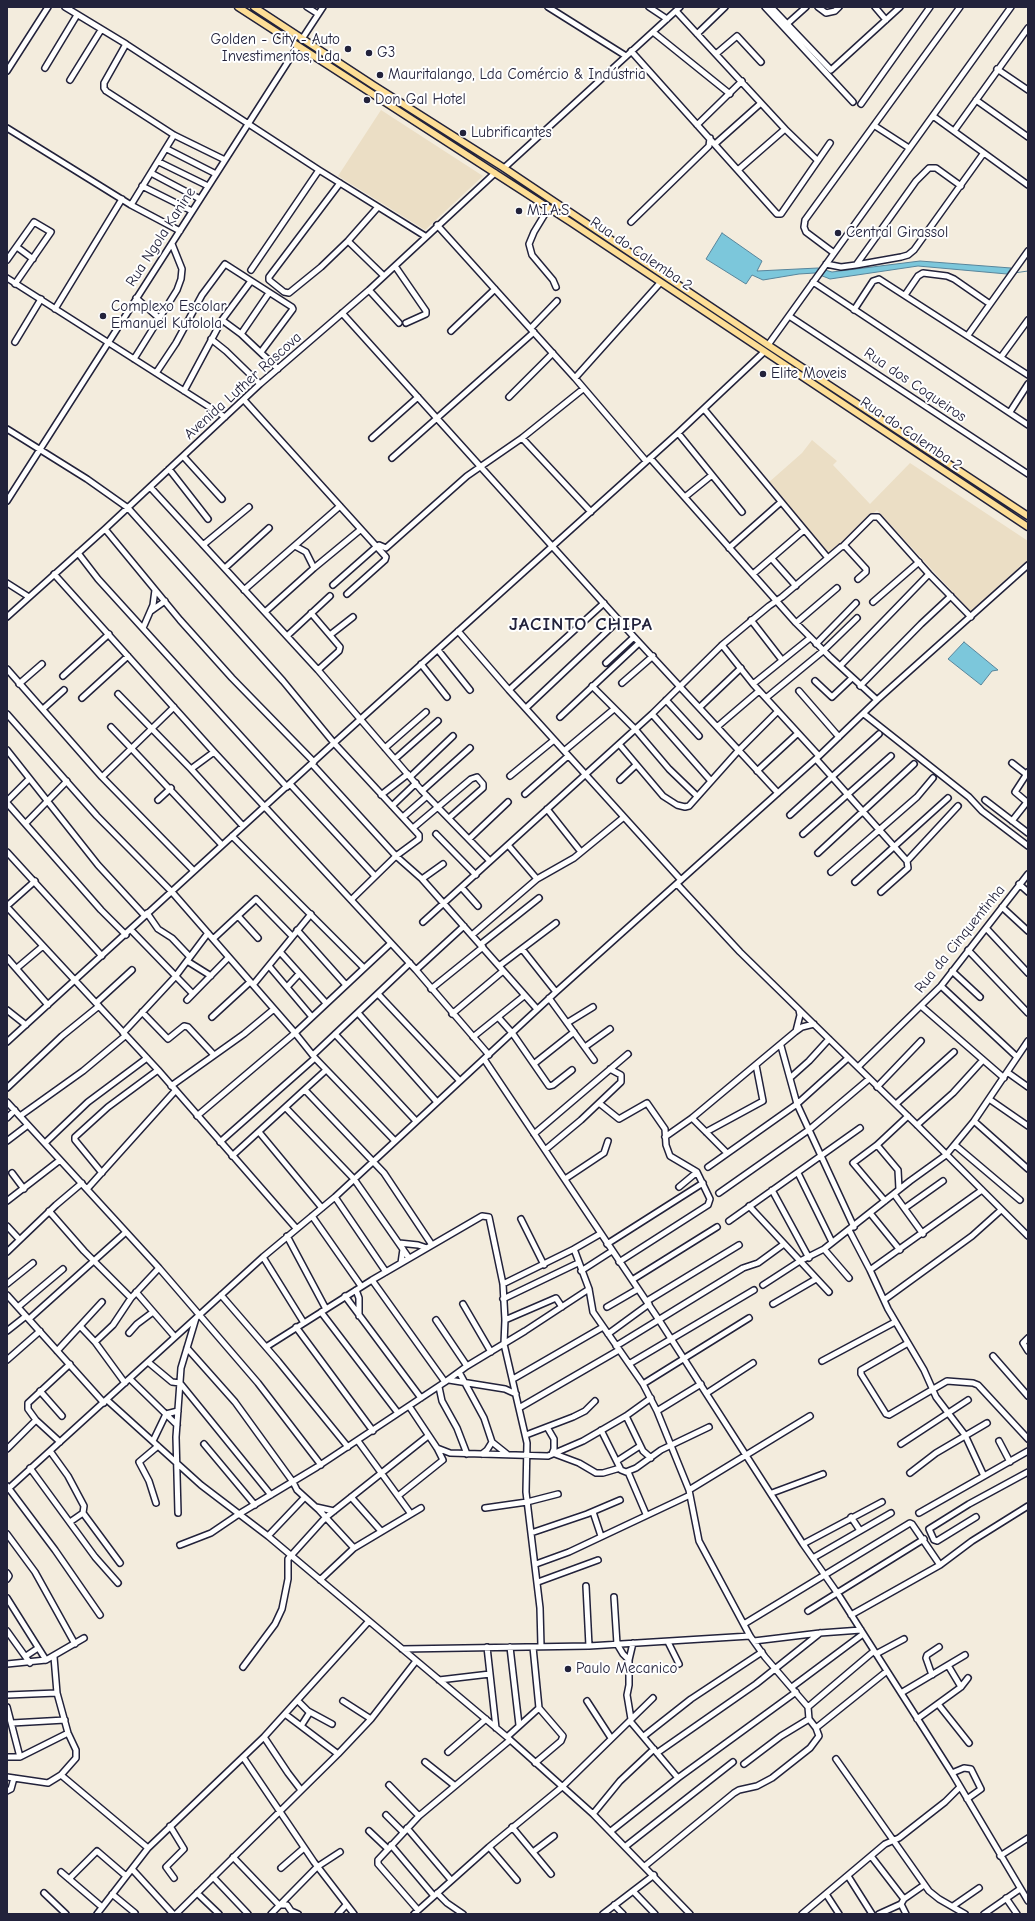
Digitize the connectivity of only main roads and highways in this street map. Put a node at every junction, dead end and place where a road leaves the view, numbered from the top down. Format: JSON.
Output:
{"nodes":[{"id":1,"x":238,"y":7,"type":"edge"},
{"id":2,"x":254,"y":7,"type":"edge"},
{"id":3,"x":1028,"y":516,"type":"edge"},
{"id":4,"x":1028,"y":527,"type":"edge"}],
"edges":[{"from":1,"to":4,"type":"main road","name":"Rua do Calemba 2"},
{"from":2,"to":3,"type":"main road","name":"Rua do Calemba 2"}]}
